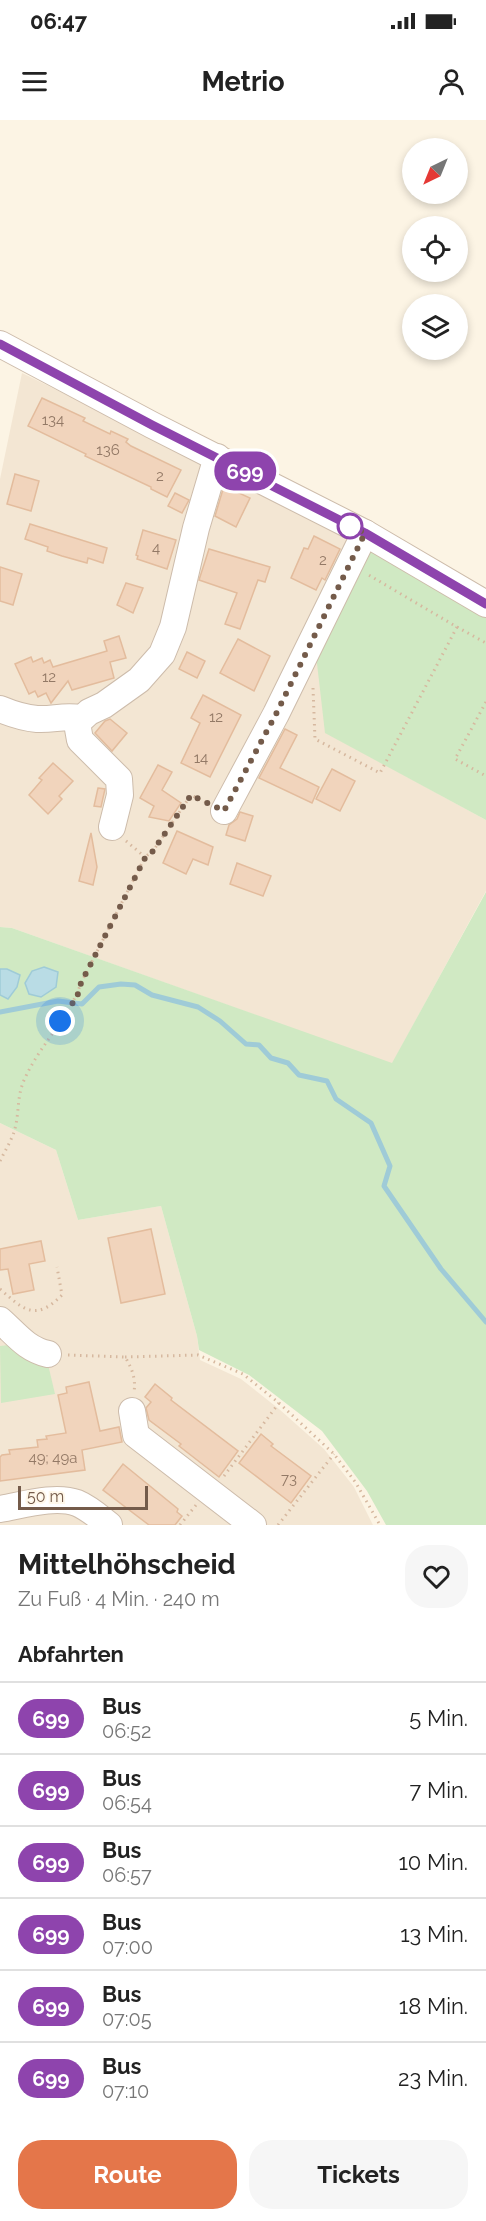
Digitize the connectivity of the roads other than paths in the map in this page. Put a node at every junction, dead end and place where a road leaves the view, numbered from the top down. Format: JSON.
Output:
{"nodes":[{"id":1,"x":0,"y":344,"type":"edge"},
{"id":2,"x":217,"y":457,"type":"junction"},
{"id":3,"x":365,"y":533,"type":"junction"},
{"id":4,"x":486,"y":604,"type":"edge"},
{"id":5,"x":0,"y":709,"type":"edge"},
{"id":6,"x":81,"y":718,"type":"junction"},
{"id":7,"x":224,"y":811,"type":"road end"},
{"id":8,"x":112,"y":827,"type":"dead end"},
{"id":9,"x":0,"y":1320,"type":"edge"},
{"id":10,"x":48,"y":1354,"type":"road end"},
{"id":11,"x":132,"y":1411,"type":"road end"},
{"id":12,"x":0,"y":1509,"type":"edge"},
{"id":13,"x":109,"y":1525,"type":"edge"},
{"id":14,"x":253,"y":1525,"type":"edge"}],
"edges":[{"from":1,"to":2,"type":"street"},
{"from":2,"to":3,"type":"street"},
{"from":2,"to":6,"type":"street"},
{"from":3,"to":4,"type":"street"},
{"from":3,"to":7,"type":"street"},
{"from":5,"to":6,"type":"street"},
{"from":6,"to":8,"type":"street"},
{"from":9,"to":10,"type":"street"},
{"from":11,"to":14,"type":"street"},
{"from":12,"to":13,"type":"street"}]}
